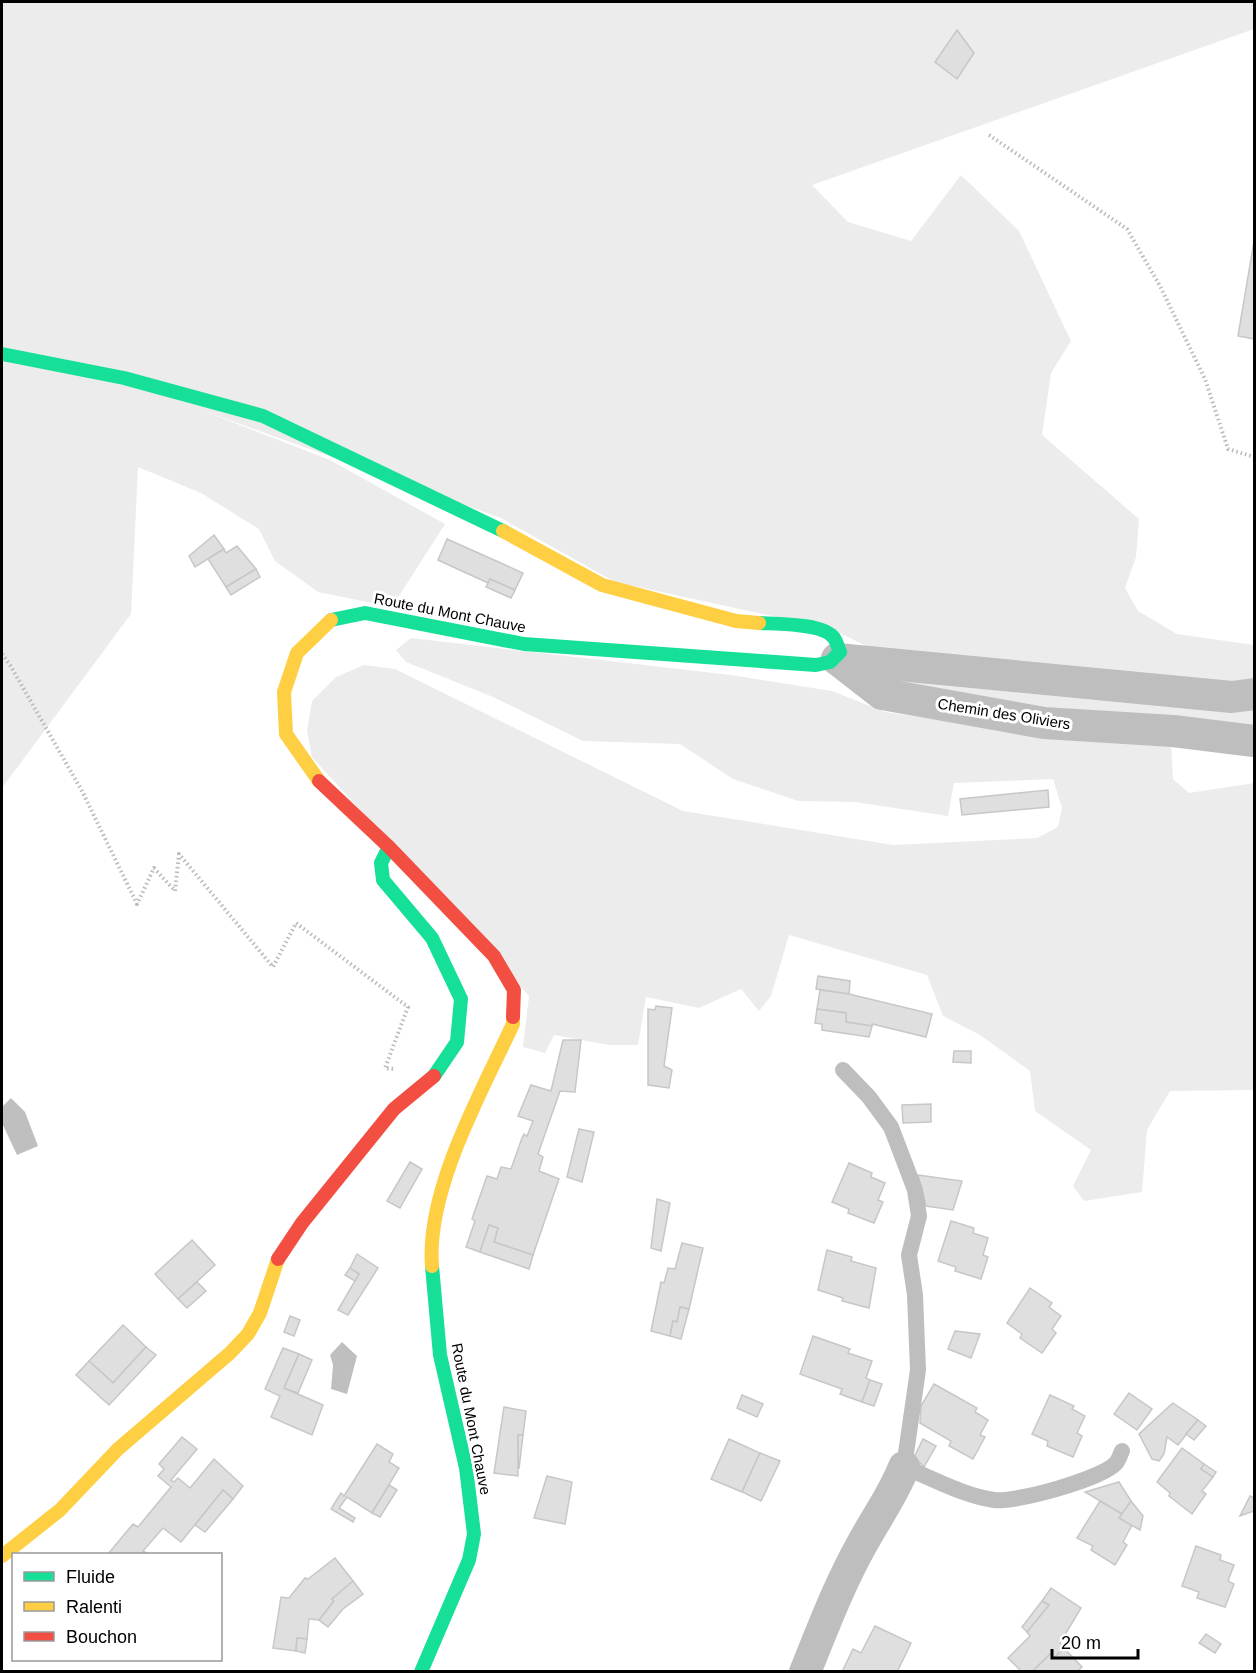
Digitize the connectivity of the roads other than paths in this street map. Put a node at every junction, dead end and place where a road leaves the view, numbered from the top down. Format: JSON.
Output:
{"nodes":[{"id":1,"x":2,"y":354,"type":"edge"},
{"id":2,"x":837,"y":659,"type":"junction"},
{"id":3,"x":1254,"y":694,"type":"edge"},
{"id":4,"x":1254,"y":741,"type":"edge"},
{"id":5,"x":389,"y":848,"type":"junction"},
{"id":6,"x":843,"y":1070,"type":"dead end"},
{"id":7,"x":1122,"y":1451,"type":"dead end"},
{"id":8,"x":904,"y":1467,"type":"junction"},
{"id":9,"x":2,"y":1556,"type":"edge"},
{"id":10,"x":421,"y":1671,"type":"edge"},
{"id":11,"x":805,"y":1671,"type":"edge"}],
"edges":[{"from":1,"to":2,"type":"street"},
{"from":2,"to":3,"type":"street"},
{"from":2,"to":4,"type":"street","name":"Chemin des Oliviers"},
{"from":2,"to":5,"type":"street","name":"Route du Mont Chauve"},
{"from":5,"to":9,"type":"street"},
{"from":5,"to":10,"type":"street","name":"Route du Mont Chauve"},
{"from":6,"to":8,"type":"lane"},
{"from":7,"to":8,"type":"lane"},
{"from":8,"to":11,"type":"street"}]}
